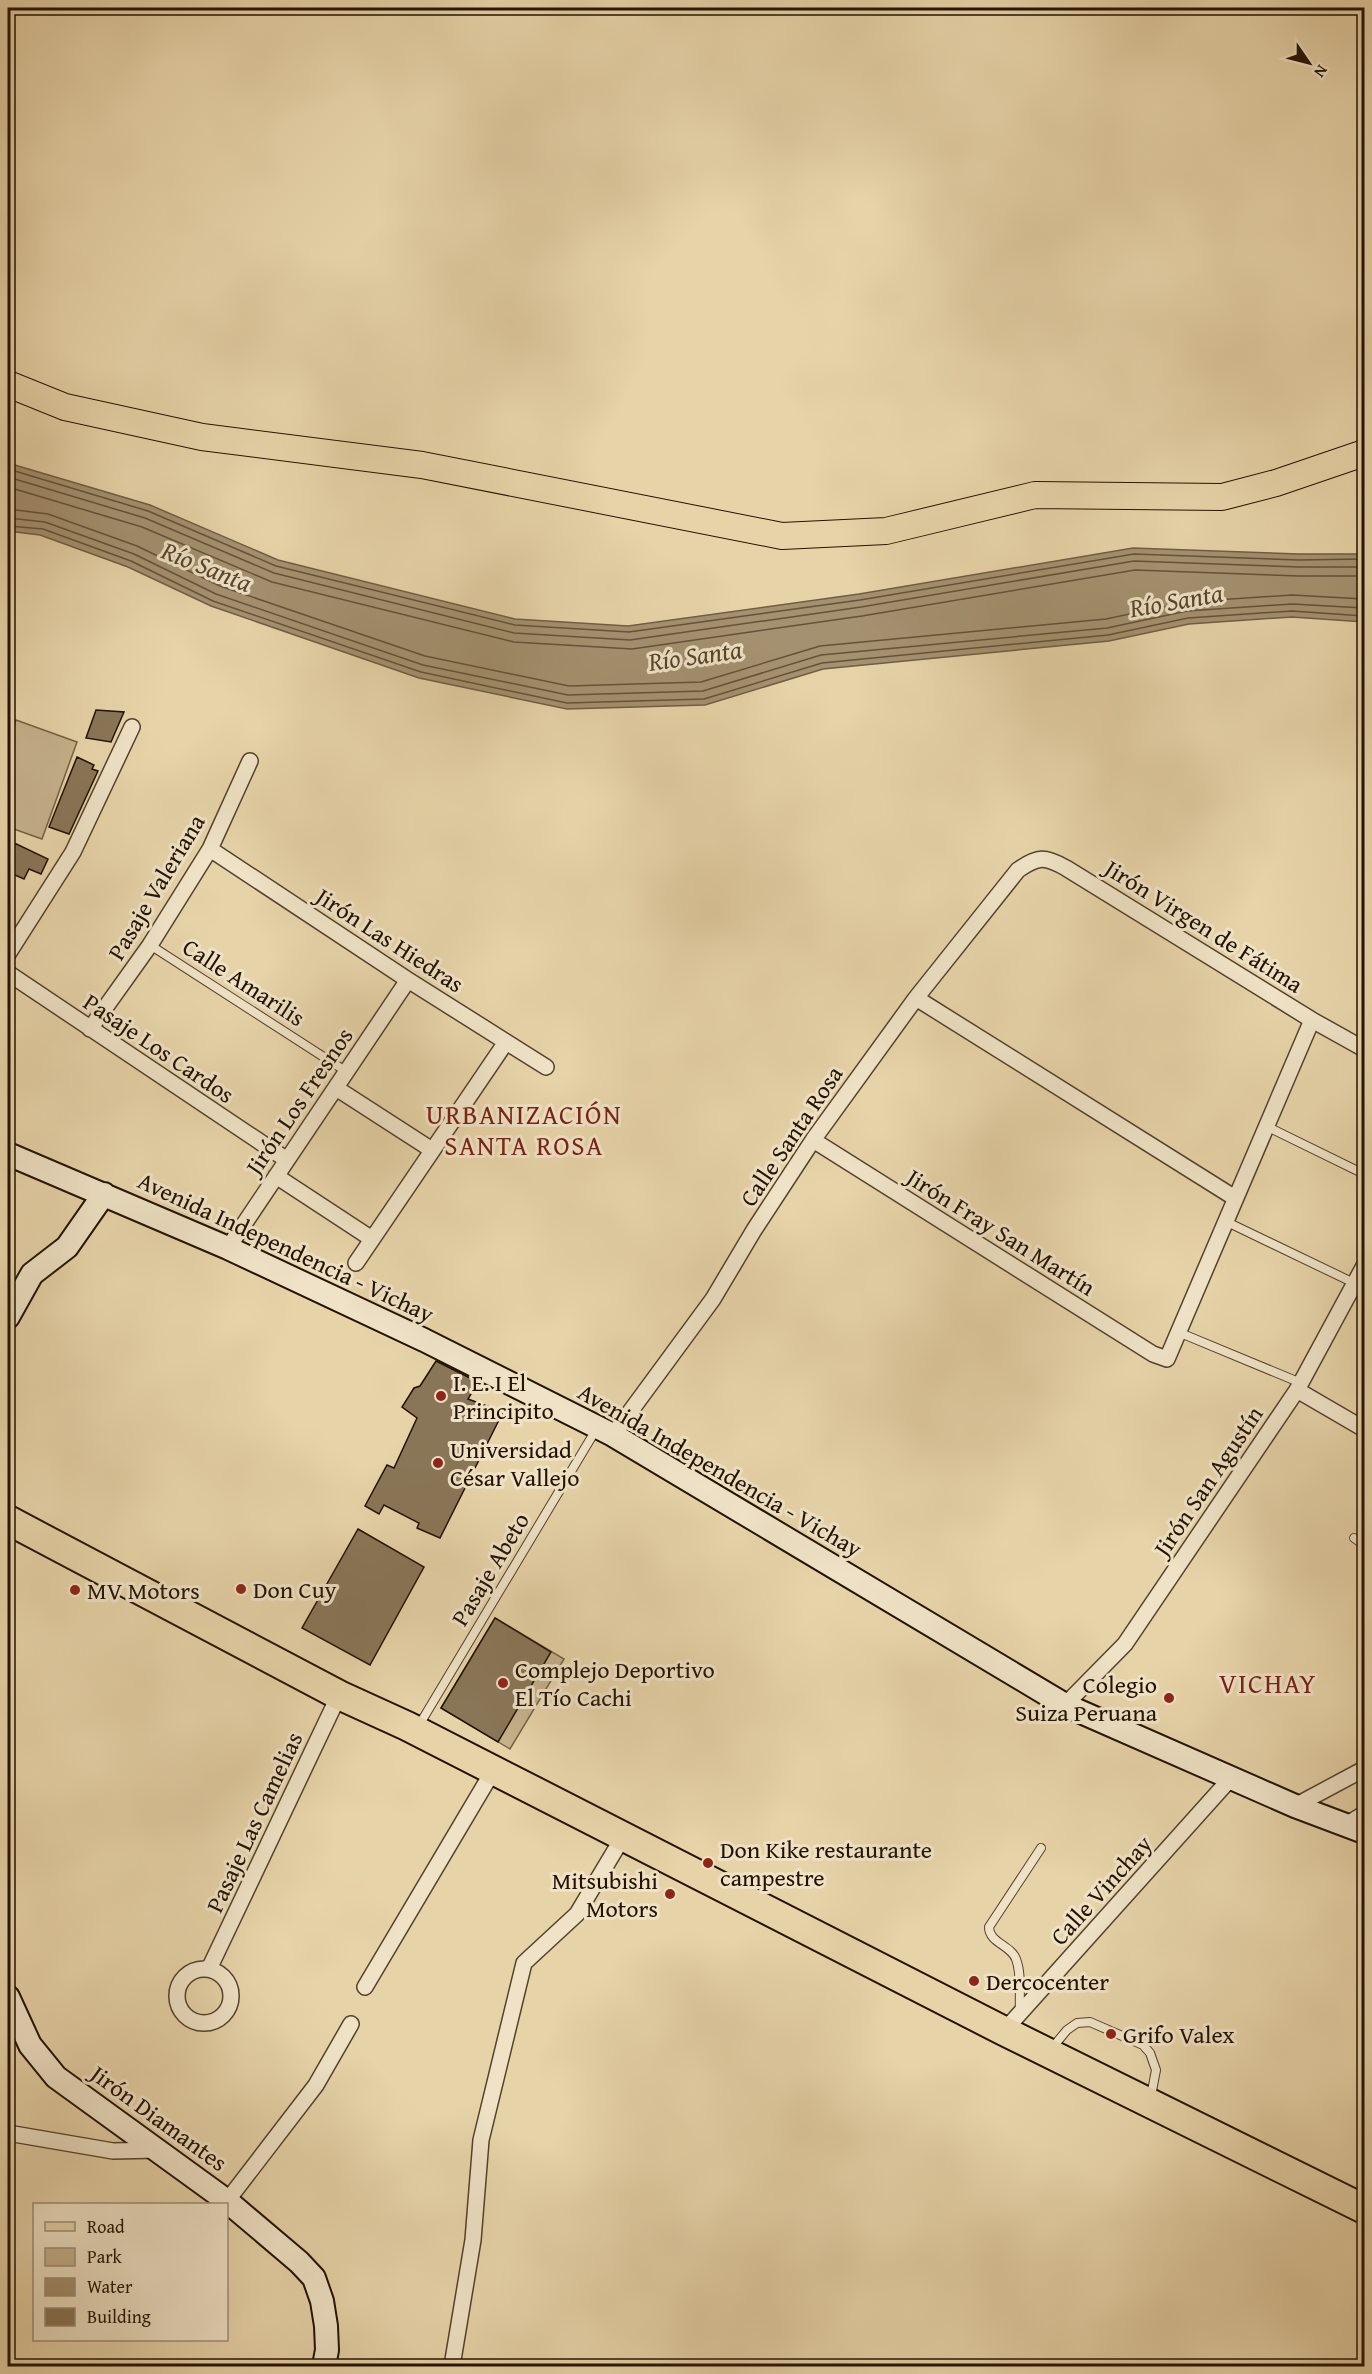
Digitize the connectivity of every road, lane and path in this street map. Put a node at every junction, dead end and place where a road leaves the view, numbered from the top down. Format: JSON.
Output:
{"nodes":[{"id":1,"x":8,"y":384,"type":"edge"},
{"id":2,"x":1365,"y":453,"type":"edge"},
{"id":3,"x":132,"y":727,"type":"dead end"},
{"id":4,"x":250,"y":761,"type":"dead end"},
{"id":5,"x":210,"y":849,"type":"junction"},
{"id":6,"x":1018,"y":870,"type":"joint"},
{"id":7,"x":150,"y":945,"type":"junction"},
{"id":8,"x":8,"y":954,"type":"edge"},
{"id":9,"x":8,"y":974,"type":"edge"},
{"id":10,"x":408,"y":980,"type":"junction"},
{"id":11,"x":916,"y":998,"type":"junction"},
{"id":12,"x":1312,"y":1020,"type":"junction"},
{"id":13,"x":90,"y":1029,"type":"junction"},
{"id":14,"x":506,"y":1042,"type":"junction"},
{"id":15,"x":1365,"y":1049,"type":"edge"},
{"id":16,"x":546,"y":1067,"type":"dead end"},
{"id":17,"x":347,"y":1072,"type":"junction"},
{"id":18,"x":336,"y":1088,"type":"junction"},
{"id":19,"x":1266,"y":1126,"type":"junction"},
{"id":20,"x":813,"y":1140,"type":"junction"},
{"id":21,"x":432,"y":1150,"type":"junction"},
{"id":22,"x":8,"y":1154,"type":"edge"},
{"id":23,"x":287,"y":1160,"type":"junction"},
{"id":24,"x":1365,"y":1174,"type":"edge"},
{"id":25,"x":276,"y":1176,"type":"junction"},
{"id":26,"x":104,"y":1194,"type":"junction"},
{"id":27,"x":1235,"y":1198,"type":"junction"},
{"id":28,"x":1225,"y":1221,"type":"junction"},
{"id":29,"x":372,"y":1239,"type":"junction"},
{"id":30,"x":228,"y":1248,"type":"junction"},
{"id":31,"x":356,"y":1263,"type":"dead end"},
{"id":32,"x":1365,"y":1266,"type":"edge"},
{"id":33,"x":1359,"y":1287,"type":"edge"},
{"id":34,"x":8,"y":1317,"type":"edge"},
{"id":35,"x":1178,"y":1332,"type":"junction"},
{"id":36,"x":1299,"y":1386,"type":"junction"},
{"id":37,"x":1365,"y":1430,"type":"edge"},
{"id":38,"x":605,"y":1431,"type":"junction"},
{"id":39,"x":8,"y":1520,"type":"edge"},
{"id":40,"x":1353,"y":1538,"type":"dead end"},
{"id":41,"x":1365,"y":1545,"type":"edge"},
{"id":42,"x":339,"y":1695,"type":"junction"},
{"id":43,"x":1065,"y":1705,"type":"junction"},
{"id":44,"x":415,"y":1731,"type":"junction"},
{"id":45,"x":1365,"y":1769,"type":"edge"},
{"id":46,"x":493,"y":1771,"type":"junction"},
{"id":47,"x":1231,"y":1778,"type":"junction"},
{"id":48,"x":1295,"y":1806,"type":"junction"},
{"id":49,"x":1358,"y":1824,"type":"edge"},
{"id":50,"x":623,"y":1837,"type":"junction"},
{"id":51,"x":1041,"y":1848,"type":"dead end"},
{"id":52,"x":209,"y":1969,"type":"dead end"},
{"id":53,"x":365,"y":1987,"type":"dead end"},
{"id":54,"x":8,"y":1997,"type":"edge"},
{"id":55,"x":1012,"y":2022,"type":"junction"},
{"id":56,"x":351,"y":2024,"type":"dead end"},
{"id":57,"x":1048,"y":2053,"type":"junction"},
{"id":58,"x":1150,"y":2104,"type":"junction"},
{"id":59,"x":8,"y":2133,"type":"edge"},
{"id":60,"x":158,"y":2150,"type":"junction"},
{"id":61,"x":227,"y":2201,"type":"junction"},
{"id":62,"x":1365,"y":2209,"type":"edge"},
{"id":63,"x":324,"y":2367,"type":"edge"},
{"id":64,"x":452,"y":2367,"type":"edge"}],
"edges":[{"from":1,"to":2,"type":"main road"},
{"from":3,"to":8,"type":"street"},
{"from":4,"to":5,"type":"street","name":"Pasaje Valeriana"},
{"from":5,"to":7,"type":"street","name":"Pasaje Valeriana"},
{"from":5,"to":10,"type":"street","name":"Jirón Las Hiedras"},
{"from":6,"to":11,"type":"street","name":"Calle Santa Rosa"},
{"from":6,"to":12,"type":"street","name":"Jirón Virgen de Fátima"},
{"from":7,"to":13,"type":"street","name":"Pasaje Valeriana"},
{"from":7,"to":17,"type":"lane","name":"Calle Amarilis"},
{"from":9,"to":13,"type":"street","name":"Pasaje Los Cardos"},
{"from":10,"to":14,"type":"street","name":"Jirón Las Hiedras"},
{"from":10,"to":17,"type":"street","name":"Jirón Los Fresnos"},
{"from":11,"to":20,"type":"street","name":"Calle Santa Rosa"},
{"from":11,"to":27,"type":"street"},
{"from":12,"to":15,"type":"street","name":"Jirón Virgen de Fátima"},
{"from":12,"to":19,"type":"street"},
{"from":13,"to":23,"type":"street","name":"Pasaje Los Cardos"},
{"from":14,"to":16,"type":"street","name":"Jirón Las Hiedras"},
{"from":14,"to":21,"type":"street"},
{"from":17,"to":18,"type":"street","name":"Jirón Los Fresnos"},
{"from":18,"to":21,"type":"street"},
{"from":18,"to":23,"type":"street","name":"Jirón Los Fresnos"},
{"from":19,"to":24,"type":"lane"},
{"from":19,"to":27,"type":"street"},
{"from":20,"to":35,"type":"street","name":"Jirón Fray San Martín"},
{"from":20,"to":38,"type":"street","name":"Calle Santa Rosa"},
{"from":21,"to":29,"type":"street"},
{"from":22,"to":26,"type":"main road","name":"Avenida Independencia - Vichay"},
{"from":23,"to":25,"type":"street","name":"Jirón Los Fresnos"},
{"from":25,"to":29,"type":"street"},
{"from":25,"to":30,"type":"street","name":"Jirón Los Fresnos"},
{"from":26,"to":30,"type":"main road","name":"Avenida Independencia - Vichay"},
{"from":26,"to":34,"type":"main road"},
{"from":27,"to":28,"type":"street"},
{"from":28,"to":33,"type":"lane"},
{"from":28,"to":35,"type":"street"},
{"from":29,"to":31,"type":"street"},
{"from":30,"to":38,"type":"main road","name":"Avenida Independencia - Vichay"},
{"from":32,"to":33,"type":"street","name":"Jirón San Agustín"},
{"from":33,"to":36,"type":"street","name":"Jirón San Agustín"},
{"from":35,"to":36,"type":"lane"},
{"from":36,"to":37,"type":"street"},
{"from":36,"to":43,"type":"street","name":"Jirón San Agustín"},
{"from":38,"to":43,"type":"main road","name":"Avenida Independencia - Vichay"},
{"from":38,"to":44,"type":"lane","name":"Pasaje Abeto"},
{"from":39,"to":42,"type":"highway"},
{"from":40,"to":41,"type":"lane"},
{"from":42,"to":44,"type":"highway"},
{"from":42,"to":52,"type":"street","name":"Pasaje Las Camelias"},
{"from":43,"to":47,"type":"main road","name":"Avenida Independencia - Vichay"},
{"from":44,"to":46,"type":"highway"},
{"from":45,"to":48,"type":"street"},
{"from":46,"to":50,"type":"highway"},
{"from":46,"to":53,"type":"street"},
{"from":47,"to":48,"type":"main road","name":"Avenida Independencia - Vichay"},
{"from":47,"to":55,"type":"street","name":"Calle Vinchay"},
{"from":48,"to":49,"type":"main road","name":"Avenida Independencia - Vichay"},
{"from":50,"to":55,"type":"highway"},
{"from":50,"to":64,"type":"street"},
{"from":51,"to":55,"type":"lane"},
{"from":54,"to":60,"type":"main road","name":"Jirón Diamantes"},
{"from":55,"to":57,"type":"highway"},
{"from":56,"to":61,"type":"street"},
{"from":57,"to":58,"type":"highway"},
{"from":57,"to":58,"type":"lane"},
{"from":58,"to":62,"type":"highway"},
{"from":59,"to":60,"type":"street"},
{"from":60,"to":61,"type":"main road","name":"Jirón Diamantes"},
{"from":61,"to":63,"type":"main road","name":"Jirón Diamantes"}]}
